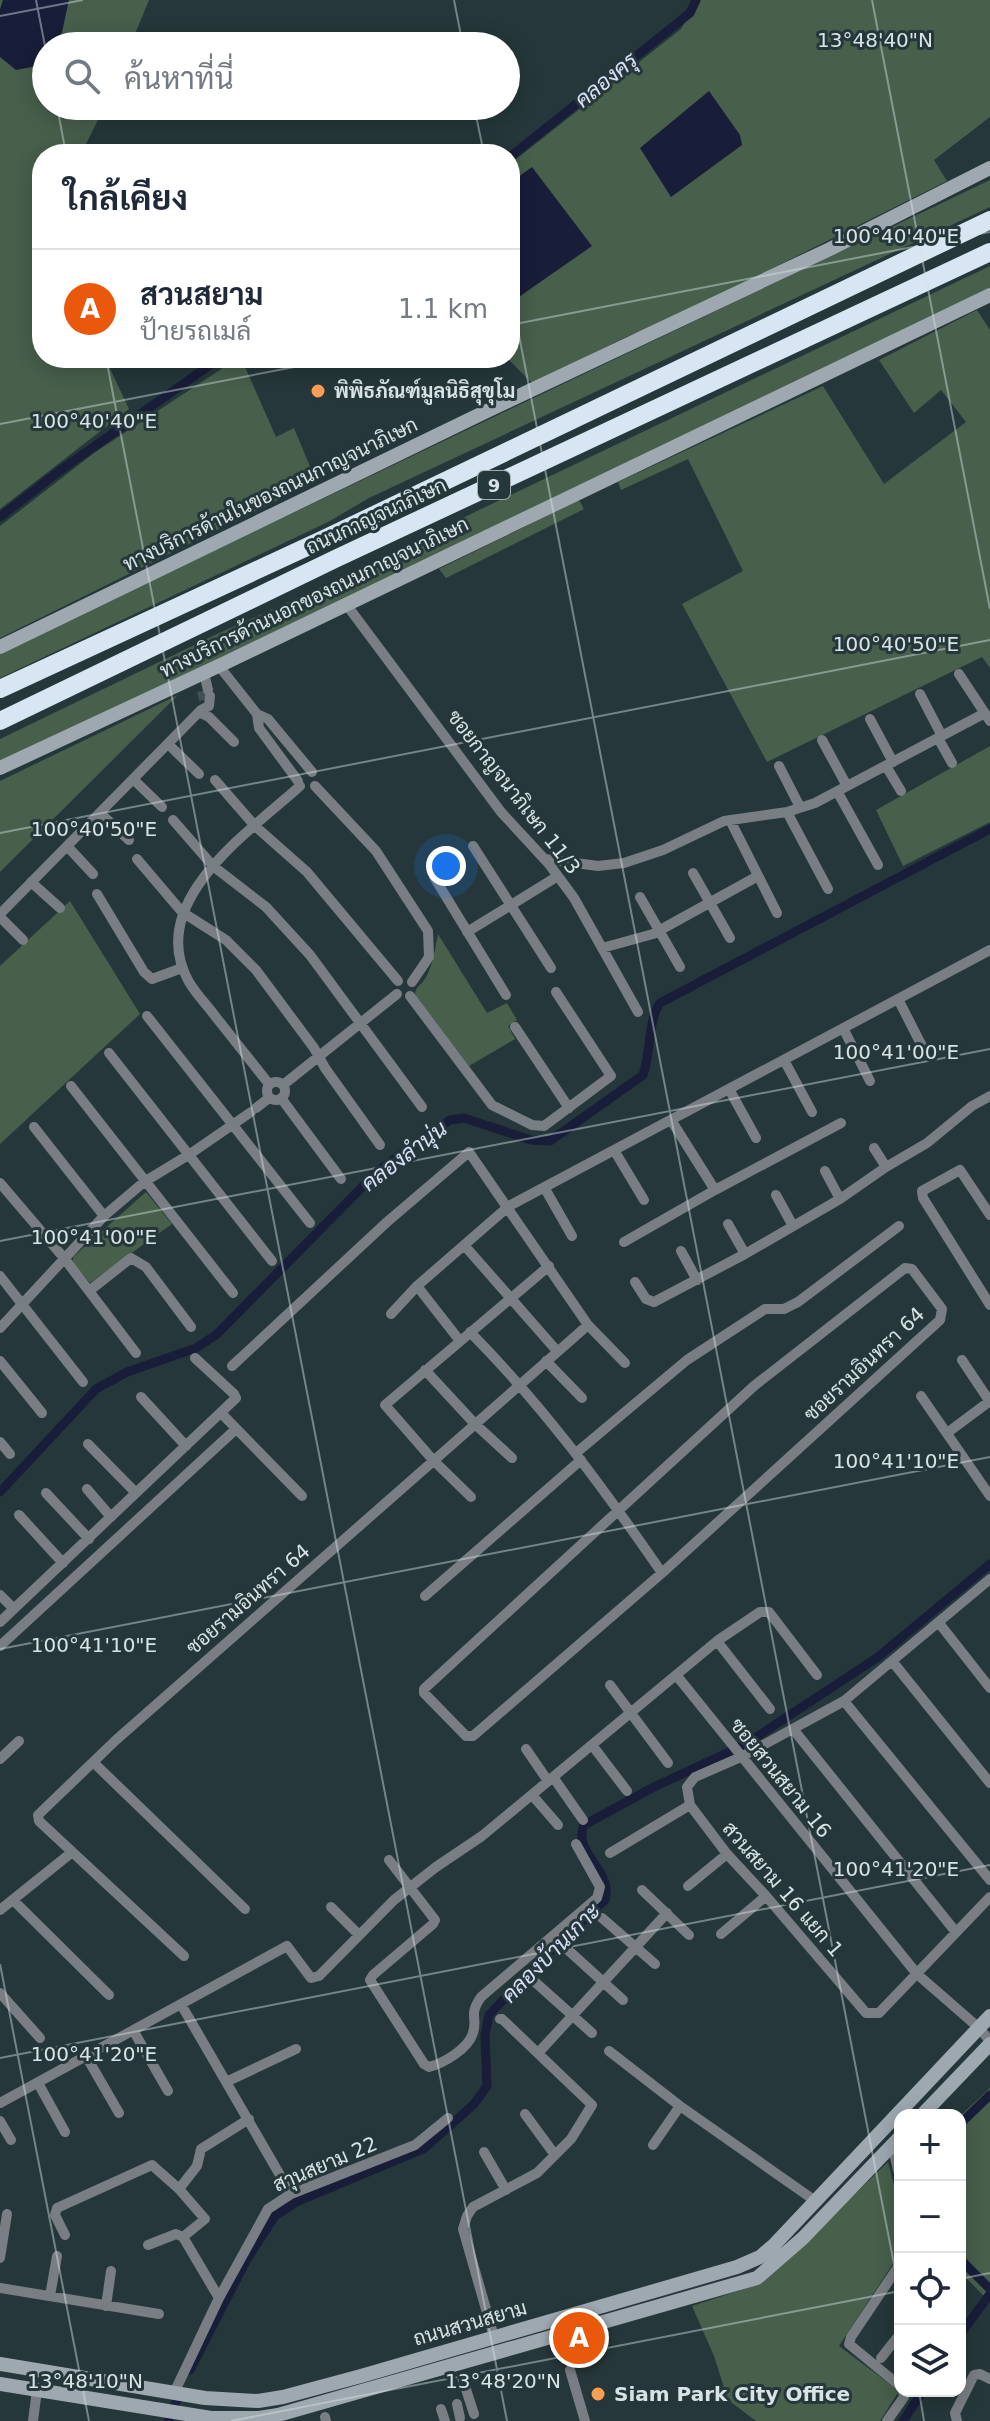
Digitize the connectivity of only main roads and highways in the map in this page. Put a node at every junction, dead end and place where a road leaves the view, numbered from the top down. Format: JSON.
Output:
{"nodes":[{"id":1,"x":990,"y":220,"type":"edge"},
{"id":2,"x":990,"y":252,"type":"edge"},
{"id":3,"x":0,"y":689,"type":"edge"},
{"id":4,"x":0,"y":721,"type":"edge"}],
"edges":[{"from":1,"to":3,"type":"highway","name":"ถนนกาญจนาภิเษก","number":"9"},
{"from":2,"to":4,"type":"highway","name":"ถนนกาญจนาภิเษก","number":"9"}]}
